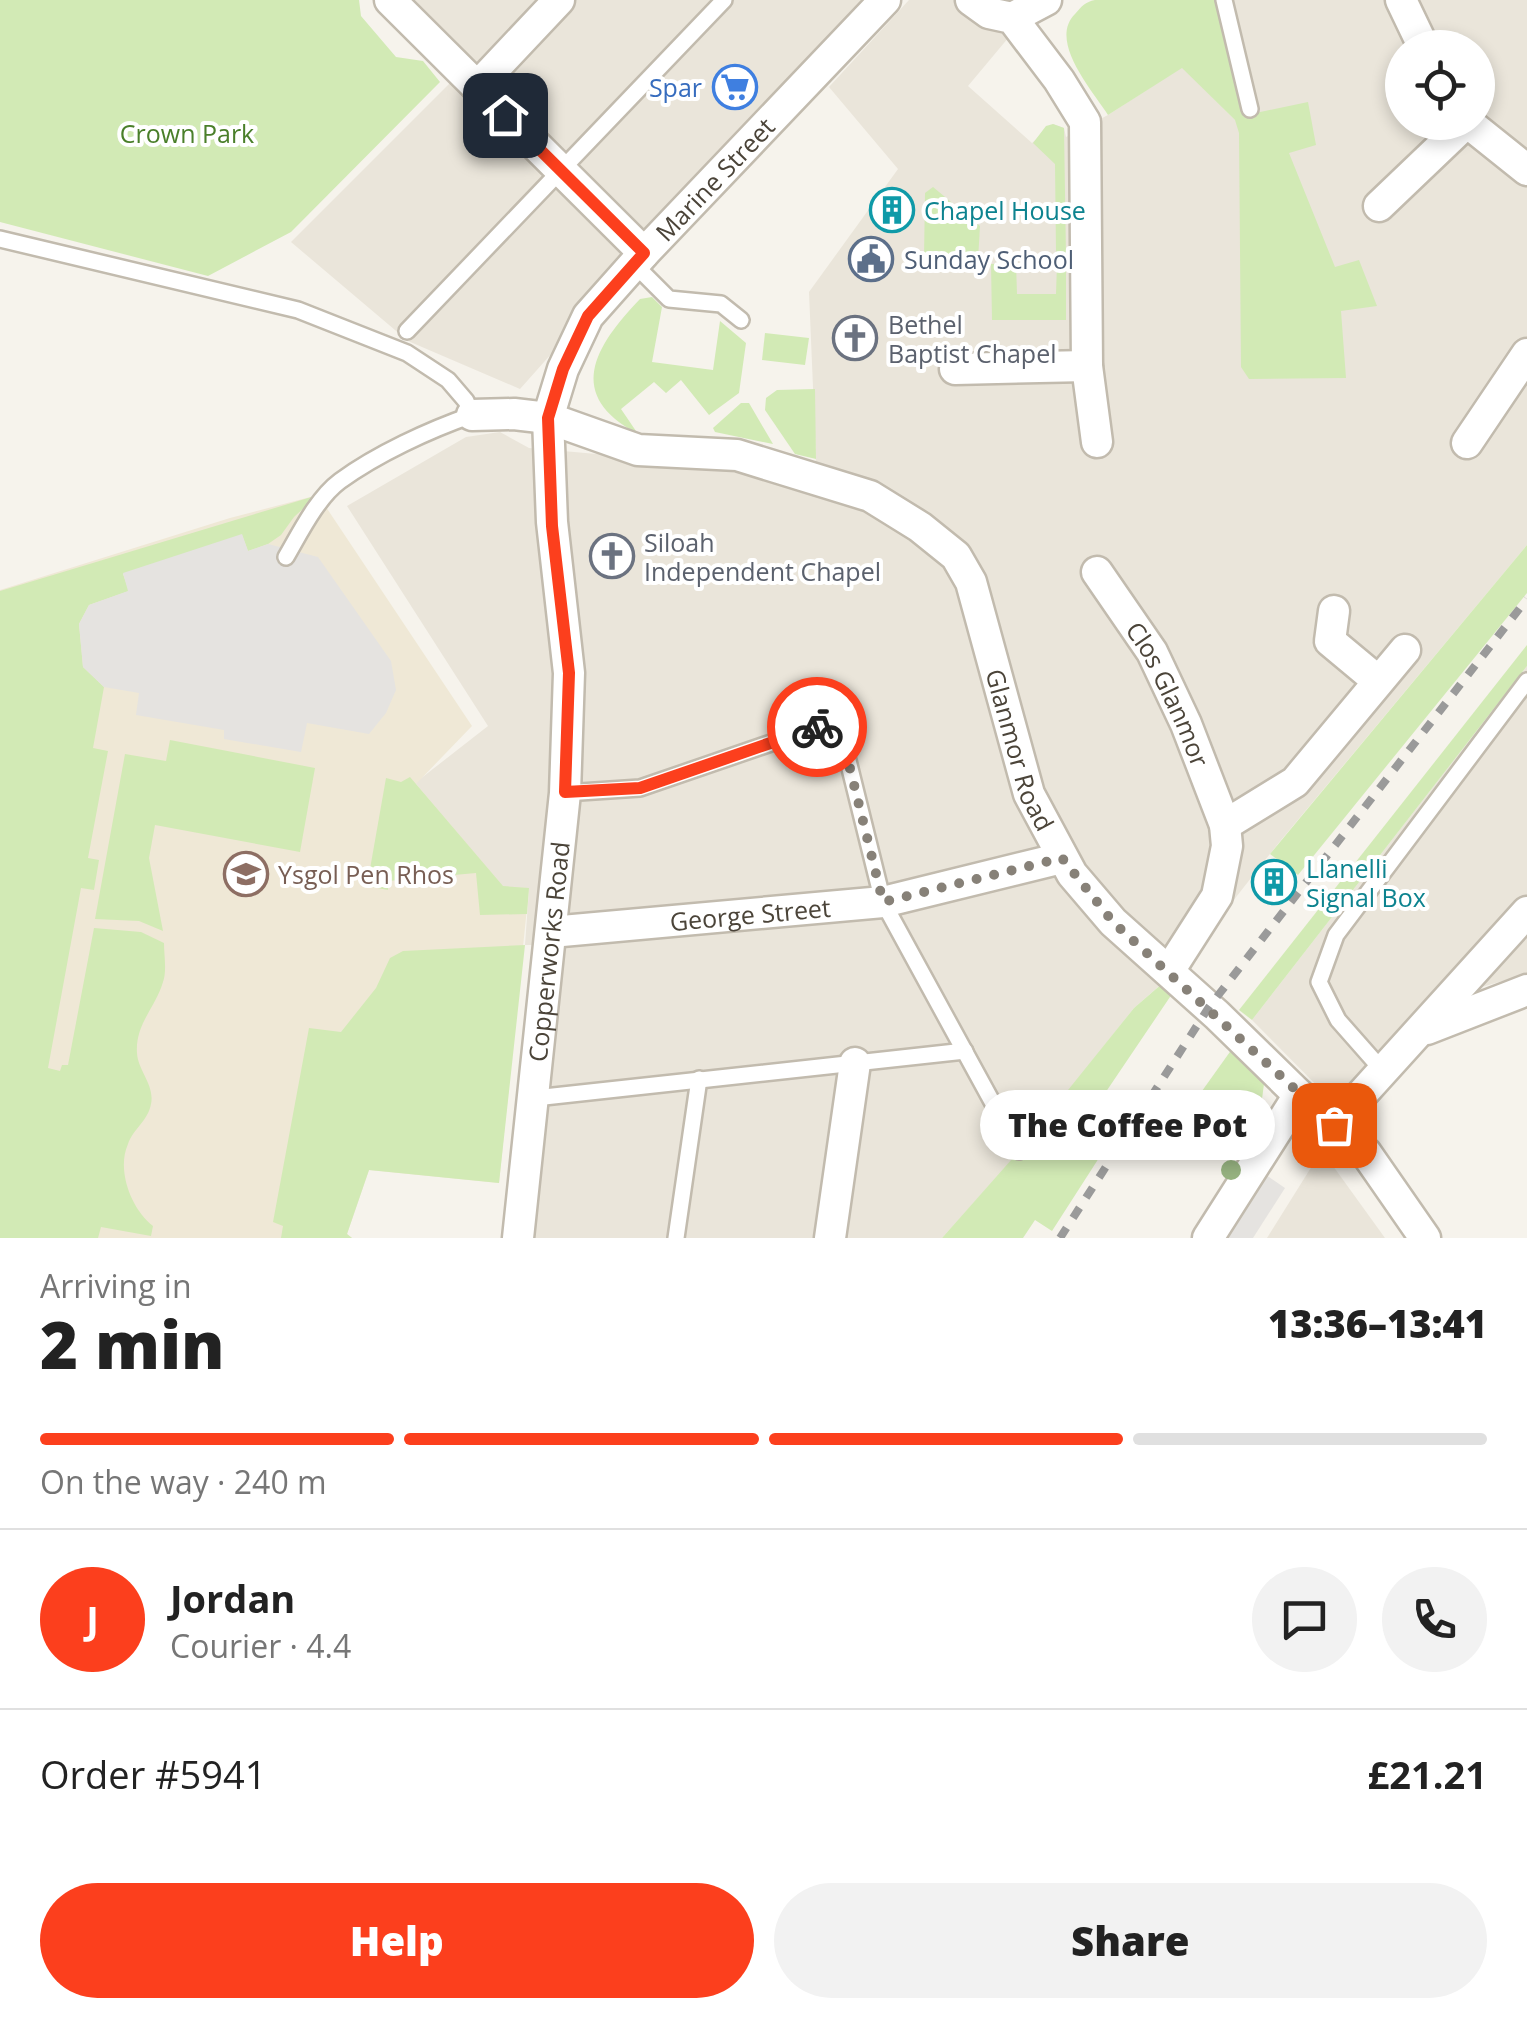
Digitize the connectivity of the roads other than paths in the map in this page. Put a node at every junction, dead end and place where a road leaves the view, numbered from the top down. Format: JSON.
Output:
{"nodes":[{"id":1,"x":559,"y":0,"type":"edge"},
{"id":2,"x":724,"y":0,"type":"edge"},
{"id":3,"x":884,"y":0,"type":"edge"},
{"id":4,"x":971,"y":0,"type":"edge"},
{"id":5,"x":1046,"y":0,"type":"edge"},
{"id":6,"x":1224,"y":0,"type":"edge"},
{"id":7,"x":1401,"y":0,"type":"edge"},
{"id":8,"x":405,"y":5,"type":"edge"},
{"id":9,"x":1012,"y":18,"type":"junction"},
{"id":10,"x":1415,"y":30,"type":"edge"},
{"id":11,"x":477,"y":87,"type":"junction"},
{"id":12,"x":1250,"y":109,"type":"dead end"},
{"id":13,"x":1448,"y":140,"type":"edge"},
{"id":14,"x":1490,"y":140,"type":"edge"},
{"id":15,"x":560,"y":170,"type":"junction"},
{"id":16,"x":1527,"y":170,"type":"edge"},
{"id":17,"x":1380,"y":206,"type":"dead end"},
{"id":18,"x":0,"y":239,"type":"edge"},
{"id":19,"x":639,"y":259,"type":"junction"},
{"id":20,"x":742,"y":320,"type":"dead end"},
{"id":21,"x":408,"y":330,"type":"dead end"},
{"id":22,"x":1527,"y":354,"type":"edge"},
{"id":23,"x":1087,"y":366,"type":"junction"},
{"id":24,"x":563,"y":369,"type":"joint"},
{"id":25,"x":955,"y":369,"type":"dead end"},
{"id":26,"x":472,"y":416,"type":"junction"},
{"id":27,"x":548,"y":418,"type":"junction"},
{"id":28,"x":1098,"y":442,"type":"dead end"},
{"id":29,"x":1466,"y":442,"type":"dead end"},
{"id":30,"x":286,"y":557,"type":"dead end"},
{"id":31,"x":1097,"y":572,"type":"dead end"},
{"id":32,"x":1334,"y":611,"type":"dead end"},
{"id":33,"x":1405,"y":650,"type":"dead end"},
{"id":34,"x":1378,"y":681,"type":"junction"},
{"id":35,"x":1527,"y":681,"type":"edge"},
{"id":36,"x":565,"y":792,"type":"junction"},
{"id":37,"x":1225,"y":825,"type":"junction"},
{"id":38,"x":1062,"y":858,"type":"junction"},
{"id":39,"x":883,"y":902,"type":"junction"},
{"id":40,"x":1527,"y":912,"type":"edge"},
{"id":41,"x":552,"y":932,"type":"junction"},
{"id":42,"x":1169,"y":971,"type":"junction"},
{"id":43,"x":1527,"y":990,"type":"edge"},
{"id":44,"x":1418,"y":1032,"type":"junction"},
{"id":45,"x":965,"y":1051,"type":"junction"},
{"id":46,"x":855,"y":1063,"type":"junction"},
{"id":47,"x":1383,"y":1071,"type":"junction"},
{"id":48,"x":699,"y":1080,"type":"junction"},
{"id":49,"x":1299,"y":1095,"type":"junction"},
{"id":50,"x":535,"y":1098,"type":"junction"},
{"id":51,"x":1334,"y":1125,"type":"junction"},
{"id":52,"x":1019,"y":1151,"type":"dead end"},
{"id":53,"x":518,"y":1238,"type":"edge"},
{"id":54,"x":676,"y":1238,"type":"edge"},
{"id":55,"x":830,"y":1238,"type":"edge"},
{"id":56,"x":1208,"y":1238,"type":"edge"},
{"id":57,"x":1424,"y":1238,"type":"edge"}],
"edges":[{"from":1,"to":11,"type":"street"},
{"from":2,"to":15,"type":"lane"},
{"from":3,"to":19,"type":"street","name":"Marine Street"},
{"from":4,"to":9,"type":"street"},
{"from":5,"to":9,"type":"street"},
{"from":6,"to":12,"type":"lane"},
{"from":7,"to":10,"type":"street"},
{"from":8,"to":11,"type":"street"},
{"from":9,"to":23,"type":"street"},
{"from":11,"to":15,"type":"street"},
{"from":13,"to":17,"type":"street"},
{"from":14,"to":16,"type":"street"},
{"from":15,"to":19,"type":"street"},
{"from":15,"to":21,"type":"lane"},
{"from":18,"to":26,"type":"lane"},
{"from":19,"to":20,"type":"lane"},
{"from":19,"to":24,"type":"street","name":"Marine Street"},
{"from":22,"to":29,"type":"street"},
{"from":23,"to":25,"type":"street"},
{"from":23,"to":28,"type":"street"},
{"from":24,"to":27,"type":"street","name":"Copperworks Road"},
{"from":26,"to":27,"type":"street","name":"Glanmor Road"},
{"from":26,"to":30,"type":"lane"},
{"from":27,"to":36,"type":"street","name":"Copperworks Road"},
{"from":27,"to":38,"type":"street","name":"Glanmor Road"},
{"from":31,"to":37,"type":"street","name":"Clos Glanmor"},
{"from":32,"to":34,"type":"street"},
{"from":33,"to":34,"type":"street"},
{"from":34,"to":37,"type":"street"},
{"from":35,"to":47,"type":"lane"},
{"from":36,"to":39,"type":"lane"},
{"from":36,"to":41,"type":"street","name":"Copperworks Road"},
{"from":37,"to":42,"type":"street","name":"Clos Glanmor"},
{"from":38,"to":39,"type":"street","name":"George Street"},
{"from":38,"to":42,"type":"street","name":"Glanmor Road"},
{"from":39,"to":41,"type":"street","name":"George Street"},
{"from":39,"to":45,"type":"lane"},
{"from":40,"to":44,"type":"street"},
{"from":41,"to":50,"type":"street","name":"Copperworks Road"},
{"from":42,"to":49,"type":"street","name":"Glanmor Road"},
{"from":43,"to":44,"type":"street"},
{"from":44,"to":47,"type":"street"},
{"from":45,"to":46,"type":"lane"},
{"from":45,"to":52,"type":"lane"},
{"from":46,"to":48,"type":"lane"},
{"from":46,"to":55,"type":"street"},
{"from":47,"to":51,"type":"street"},
{"from":48,"to":50,"type":"lane"},
{"from":48,"to":54,"type":"lane"},
{"from":49,"to":51,"type":"street","name":"Glanmor Road"},
{"from":49,"to":56,"type":"street"},
{"from":50,"to":53,"type":"street","name":"Copperworks Road"},
{"from":51,"to":57,"type":"street","name":"Glanmor Road"}]}
